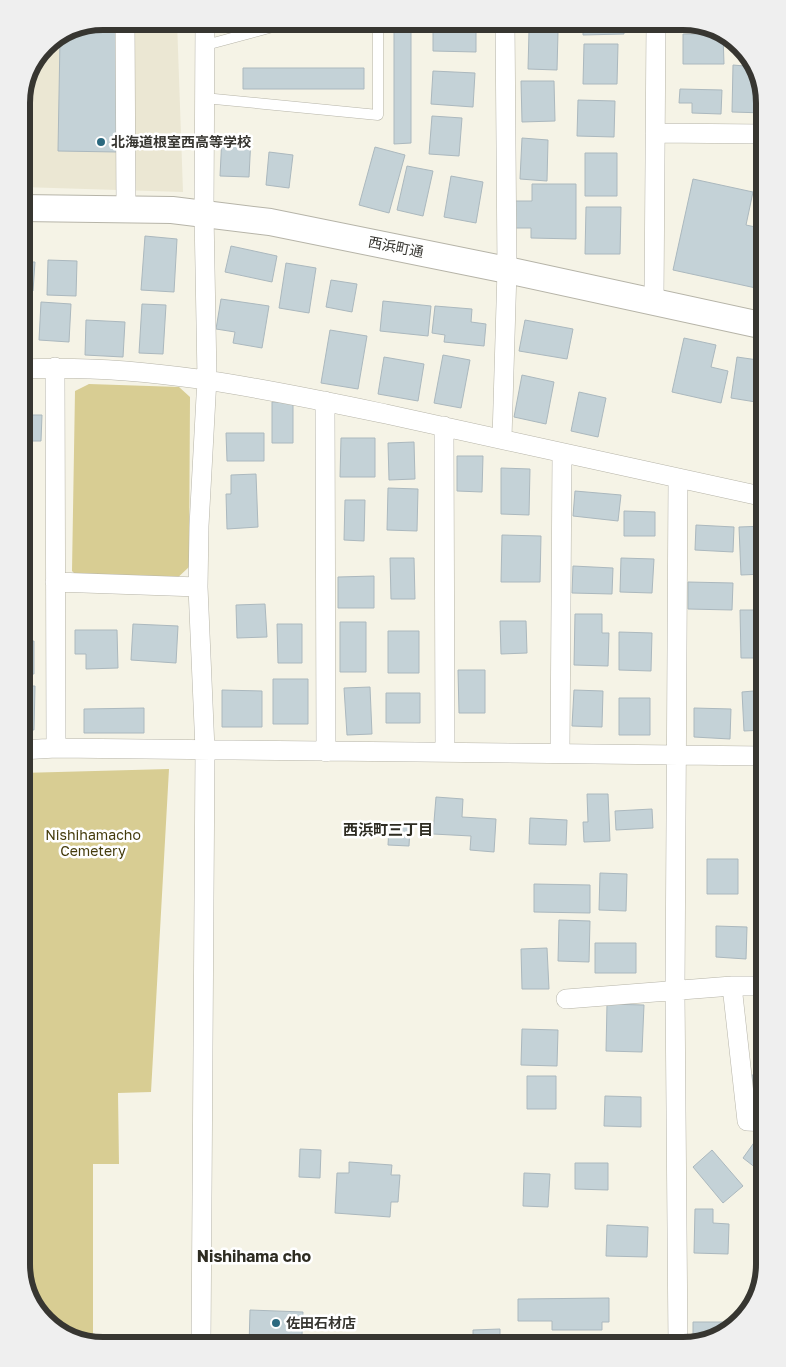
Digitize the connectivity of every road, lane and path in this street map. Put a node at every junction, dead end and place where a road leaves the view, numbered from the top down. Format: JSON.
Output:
{"nodes":[{"id":1,"x":125,"y":30,"type":"edge"},
{"id":2,"x":205,"y":30,"type":"edge"},
{"id":3,"x":262,"y":30,"type":"edge"},
{"id":4,"x":378,"y":30,"type":"edge"},
{"id":5,"x":505,"y":30,"type":"edge"},
{"id":6,"x":656,"y":30,"type":"edge"},
{"id":7,"x":206,"y":45,"type":"junction"},
{"id":8,"x":204,"y":98,"type":"junction"},
{"id":9,"x":655,"y":133,"type":"junction"},
{"id":10,"x":756,"y":134,"type":"edge"},
{"id":11,"x":30,"y":208,"type":"edge"},
{"id":12,"x":126,"y":209,"type":"junction"},
{"id":13,"x":204,"y":212,"type":"junction"},
{"id":14,"x":507,"y":270,"type":"junction"},
{"id":15,"x":654,"y":301,"type":"junction"},
{"id":16,"x":756,"y":324,"type":"edge"},
{"id":17,"x":55,"y":367,"type":"junction"},
{"id":18,"x":30,"y":368,"type":"edge"},
{"id":19,"x":207,"y":378,"type":"junction"},
{"id":20,"x":325,"y":401,"type":"junction"},
{"id":21,"x":444,"y":426,"type":"junction"},
{"id":22,"x":502,"y":438,"type":"junction"},
{"id":23,"x":562,"y":454,"type":"junction"},
{"id":24,"x":678,"y":478,"type":"junction"},
{"id":25,"x":756,"y":494,"type":"edge"},
{"id":26,"x":56,"y":582,"type":"junction"},
{"id":27,"x":198,"y":588,"type":"junction"},
{"id":28,"x":56,"y":748,"type":"junction"},
{"id":29,"x":30,"y":749,"type":"edge"},
{"id":30,"x":205,"y":750,"type":"junction"},
{"id":31,"x":326,"y":752,"type":"junction"},
{"id":32,"x":445,"y":752,"type":"junction"},
{"id":33,"x":560,"y":752,"type":"junction"},
{"id":34,"x":676,"y":754,"type":"junction"},
{"id":35,"x":756,"y":756,"type":"edge"},
{"id":36,"x":732,"y":986,"type":"junction"},
{"id":37,"x":756,"y":986,"type":"edge"},
{"id":38,"x":675,"y":991,"type":"junction"},
{"id":39,"x":566,"y":999,"type":"dead end"},
{"id":40,"x":756,"y":1121,"type":"edge"},
{"id":41,"x":201,"y":1337,"type":"edge"},
{"id":42,"x":678,"y":1337,"type":"edge"}],
"edges":[{"from":1,"to":12,"type":"street"},
{"from":2,"to":7,"type":"street"},
{"from":3,"to":7,"type":"lane"},
{"from":4,"to":8,"type":"lane"},
{"from":5,"to":14,"type":"street"},
{"from":6,"to":9,"type":"street"},
{"from":7,"to":8,"type":"street"},
{"from":8,"to":13,"type":"street"},
{"from":9,"to":10,"type":"street"},
{"from":9,"to":15,"type":"street"},
{"from":11,"to":12,"type":"street","name":"西浜町通"},
{"from":12,"to":13,"type":"street","name":"西浜町通"},
{"from":13,"to":14,"type":"street","name":"西浜町通"},
{"from":13,"to":19,"type":"street"},
{"from":14,"to":15,"type":"street","name":"西浜町通"},
{"from":14,"to":22,"type":"street"},
{"from":15,"to":16,"type":"street","name":"西浜町通"},
{"from":17,"to":18,"type":"street"},
{"from":17,"to":19,"type":"street"},
{"from":17,"to":26,"type":"street"},
{"from":19,"to":20,"type":"street"},
{"from":19,"to":27,"type":"street"},
{"from":20,"to":21,"type":"street"},
{"from":20,"to":31,"type":"street"},
{"from":21,"to":22,"type":"street"},
{"from":21,"to":32,"type":"street"},
{"from":22,"to":23,"type":"street"},
{"from":23,"to":24,"type":"street"},
{"from":23,"to":33,"type":"street"},
{"from":24,"to":25,"type":"street"},
{"from":24,"to":34,"type":"street"},
{"from":26,"to":27,"type":"street"},
{"from":26,"to":28,"type":"street"},
{"from":27,"to":30,"type":"street"},
{"from":28,"to":29,"type":"street"},
{"from":28,"to":30,"type":"street"},
{"from":30,"to":31,"type":"street"},
{"from":30,"to":41,"type":"street"},
{"from":31,"to":32,"type":"street"},
{"from":32,"to":33,"type":"street"},
{"from":33,"to":34,"type":"street"},
{"from":34,"to":35,"type":"street"},
{"from":34,"to":38,"type":"street"},
{"from":36,"to":37,"type":"street"},
{"from":36,"to":38,"type":"street"},
{"from":36,"to":40,"type":"street"},
{"from":38,"to":39,"type":"street"},
{"from":38,"to":42,"type":"street"}]}
